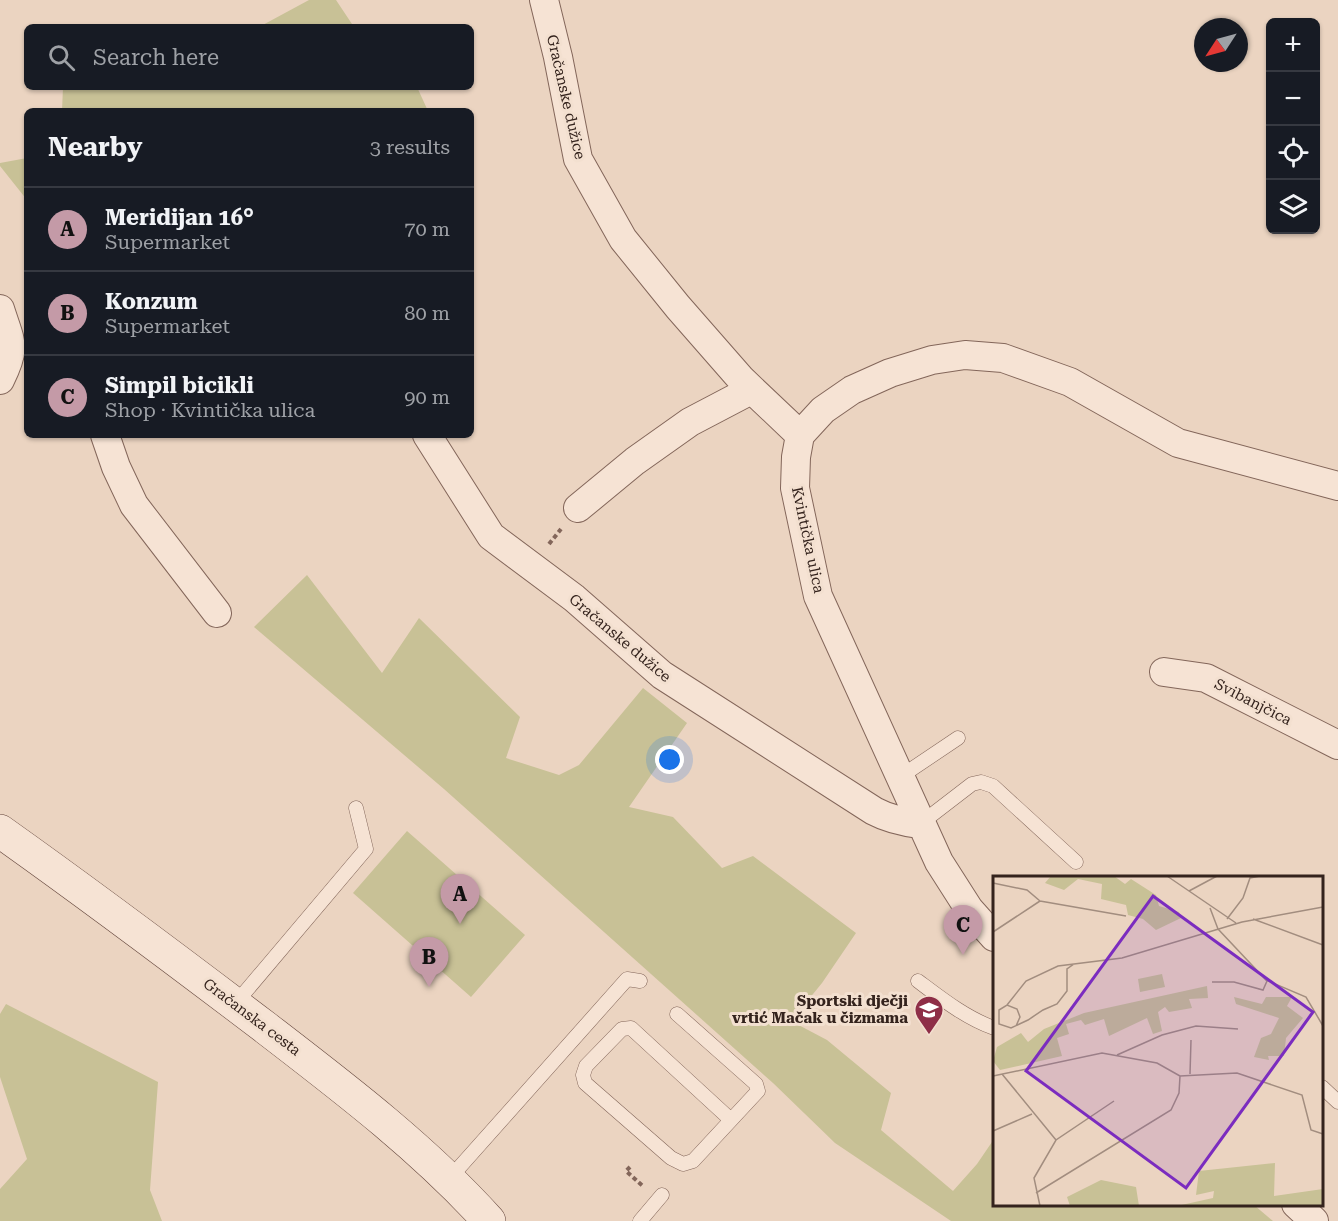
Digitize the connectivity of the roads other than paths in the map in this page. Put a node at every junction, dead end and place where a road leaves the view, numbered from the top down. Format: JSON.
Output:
{"nodes":[{"id":1,"x":544,"y":0,"type":"edge"},
{"id":2,"x":0,"y":309,"type":"edge"},
{"id":3,"x":19,"y":339,"type":"edge"},
{"id":4,"x":0,"y":380,"type":"edge"},
{"id":5,"x":751,"y":390,"type":"junction"},
{"id":6,"x":800,"y":435,"type":"junction"},
{"id":7,"x":106,"y":438,"type":"edge"},
{"id":8,"x":429,"y":438,"type":"edge"},
{"id":9,"x":1338,"y":486,"type":"edge"},
{"id":10,"x":578,"y":508,"type":"road end"},
{"id":11,"x":217,"y":613,"type":"dead end"},
{"id":12,"x":1164,"y":672,"type":"dead end"},
{"id":13,"x":958,"y":738,"type":"dead end"},
{"id":14,"x":1338,"y":745,"type":"edge"},
{"id":15,"x":900,"y":777,"type":"junction"},
{"id":16,"x":356,"y":808,"type":"dead end"},
{"id":17,"x":920,"y":824,"type":"junction"},
{"id":18,"x":0,"y":831,"type":"edge"},
{"id":19,"x":1076,"y":862,"type":"dead end"},
{"id":20,"x":993,"y":936,"type":"edge"},
{"id":21,"x":640,"y":981,"type":"dead end"},
{"id":22,"x":918,"y":981,"type":"dead end"},
{"id":23,"x":235,"y":1004,"type":"junction"},
{"id":24,"x":677,"y":1014,"type":"dead end"},
{"id":25,"x":993,"y":1028,"type":"edge"},
{"id":26,"x":1323,"y":1088,"type":"edge"},
{"id":27,"x":1338,"y":1102,"type":"edge"},
{"id":28,"x":732,"y":1120,"type":"junction"},
{"id":29,"x":449,"y":1179,"type":"junction"},
{"id":30,"x":662,"y":1195,"type":"dead end"},
{"id":31,"x":1298,"y":1206,"type":"edge"},
{"id":32,"x":489,"y":1221,"type":"edge"},
{"id":33,"x":640,"y":1221,"type":"edge"},
{"id":34,"x":1314,"y":1221,"type":"edge"}],
"edges":[{"from":1,"to":5,"type":"street","name":"Gračanske dužice"},
{"from":2,"to":3,"type":"street"},
{"from":3,"to":4,"type":"street"},
{"from":5,"to":6,"type":"street","name":"Gračanske dužice"},
{"from":5,"to":10,"type":"street"},
{"from":6,"to":9,"type":"street"},
{"from":6,"to":15,"type":"street","name":"Kvintička ulica"},
{"from":7,"to":11,"type":"street"},
{"from":8,"to":17,"type":"street","name":"Gračanske dužice"},
{"from":12,"to":14,"type":"street","name":"Svibanjčica"},
{"from":13,"to":15,"type":"lane"},
{"from":15,"to":17,"type":"street","name":"Kvintička ulica"},
{"from":16,"to":23,"type":"lane"},
{"from":17,"to":19,"type":"lane"},
{"from":17,"to":20,"type":"street","name":"Kvintička ulica"},
{"from":18,"to":23,"type":"main road","name":"Gračanska cesta"},
{"from":21,"to":29,"type":"lane"},
{"from":22,"to":25,"type":"lane"},
{"from":23,"to":29,"type":"main road","name":"Gračanska cesta"},
{"from":24,"to":28,"type":"lane"},
{"from":26,"to":27,"type":"lane"},
{"from":28,"to":28,"type":"lane"},
{"from":29,"to":32,"type":"main road","name":"Gračanska cesta"},
{"from":30,"to":33,"type":"lane"},
{"from":31,"to":34,"type":"street"}]}
